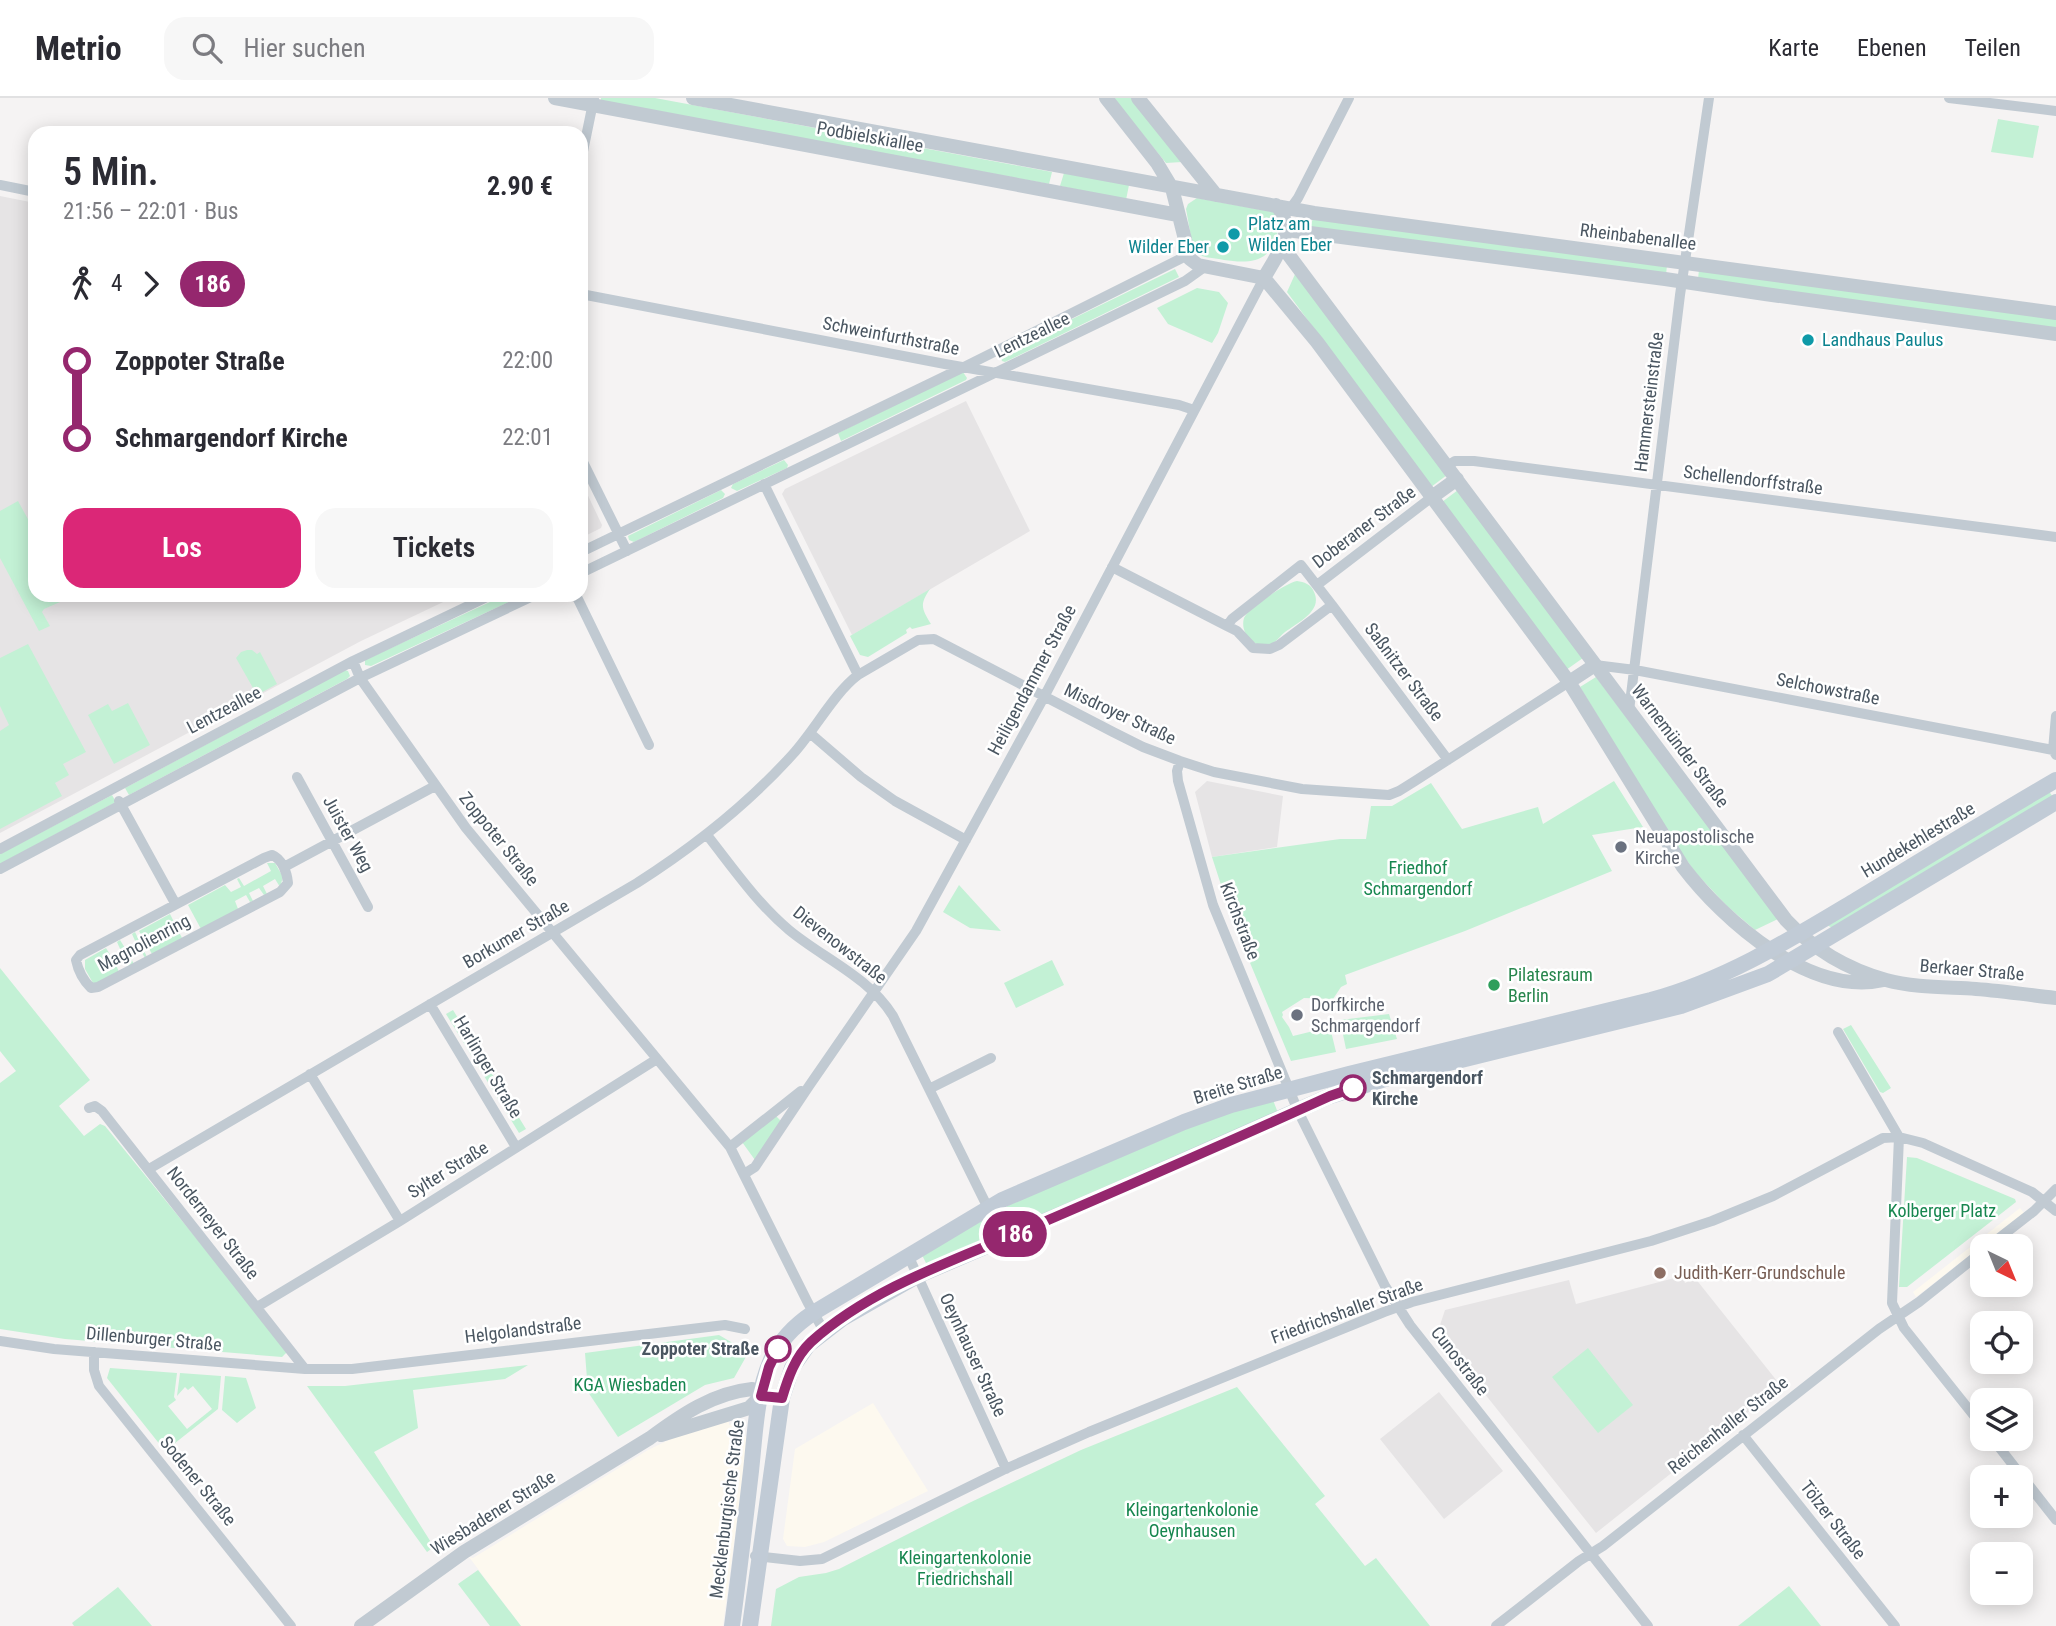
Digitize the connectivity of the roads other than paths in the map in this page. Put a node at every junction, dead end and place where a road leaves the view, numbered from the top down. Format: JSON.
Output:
{"nodes":[{"id":1,"x":555,"y":98,"type":"edge"},
{"id":2,"x":693,"y":98,"type":"edge"},
{"id":3,"x":1106,"y":98,"type":"edge"},
{"id":4,"x":1138,"y":98,"type":"edge"},
{"id":5,"x":1349,"y":98,"type":"edge"},
{"id":6,"x":1709,"y":98,"type":"edge"},
{"id":7,"x":1949,"y":98,"type":"edge"},
{"id":8,"x":593,"y":101,"type":"edge"},
{"id":9,"x":2056,"y":111,"type":"edge"},
{"id":10,"x":588,"y":126,"type":"edge"},
{"id":11,"x":1060,"y":167,"type":"junction"},
{"id":12,"x":0,"y":185,"type":"edge"},
{"id":13,"x":1172,"y":188,"type":"junction"},
{"id":14,"x":28,"y":191,"type":"edge"},
{"id":15,"x":1056,"y":191,"type":"junction"},
{"id":16,"x":1216,"y":195,"type":"junction"},
{"id":17,"x":1178,"y":215,"type":"junction"},
{"id":18,"x":1285,"y":215,"type":"junction"},
{"id":19,"x":1282,"y":246,"type":"junction"},
{"id":20,"x":1188,"y":255,"type":"junction"},
{"id":21,"x":1684,"y":263,"type":"junction"},
{"id":22,"x":1206,"y":266,"type":"junction"},
{"id":23,"x":1264,"y":278,"type":"junction"},
{"id":24,"x":1681,"y":282,"type":"junction"},
{"id":25,"x":588,"y":296,"type":"edge"},
{"id":26,"x":2056,"y":313,"type":"edge"},
{"id":27,"x":2056,"y":334,"type":"edge"},
{"id":28,"x":964,"y":367,"type":"junction"},
{"id":29,"x":995,"y":372,"type":"junction"},
{"id":30,"x":1194,"y":410,"type":"junction"},
{"id":31,"x":787,"y":453,"type":"junction"},
{"id":32,"x":1447,"y":466,"type":"junction"},
{"id":33,"x":795,"y":468,"type":"junction"},
{"id":34,"x":588,"y":472,"type":"edge"},
{"id":35,"x":1457,"y":479,"type":"junction"},
{"id":36,"x":723,"y":483,"type":"junction"},
{"id":37,"x":764,"y":484,"type":"junction"},
{"id":38,"x":1657,"y":485,"type":"junction"},
{"id":39,"x":1432,"y":497,"type":"junction"},
{"id":40,"x":731,"y":500,"type":"junction"},
{"id":41,"x":619,"y":534,"type":"junction"},
{"id":42,"x":2056,"y":537,"type":"edge"},
{"id":43,"x":588,"y":549,"type":"edge"},
{"id":44,"x":627,"y":551,"type":"junction"},
{"id":45,"x":1112,"y":567,"type":"junction"},
{"id":46,"x":588,"y":570,"type":"edge"},
{"id":47,"x":1317,"y":585,"type":"junction"},
{"id":48,"x":476,"y":602,"type":"edge"},
{"id":49,"x":520,"y":602,"type":"edge"},
{"id":50,"x":579,"y":602,"type":"edge"},
{"id":51,"x":1332,"y":605,"type":"junction"},
{"id":52,"x":1227,"y":626,"type":"junction"},
{"id":53,"x":352,"y":661,"type":"junction"},
{"id":54,"x":1595,"y":664,"type":"junction"},
{"id":55,"x":1635,"y":670,"type":"junction"},
{"id":56,"x":858,"y":675,"type":"junction"},
{"id":57,"x":360,"y":678,"type":"junction"},
{"id":58,"x":1569,"y":682,"type":"junction"},
{"id":59,"x":1044,"y":697,"type":"junction"},
{"id":60,"x":1629,"y":710,"type":"junction"},
{"id":61,"x":2056,"y":716,"type":"edge"},
{"id":62,"x":810,"y":734,"type":"junction"},
{"id":63,"x":649,"y":746,"type":"dead end"},
{"id":64,"x":2055,"y":753,"type":"edge"},
{"id":65,"x":1448,"y":760,"type":"junction"},
{"id":66,"x":1180,"y":761,"type":"junction"},
{"id":67,"x":297,"y":777,"type":"dead end"},
{"id":68,"x":2056,"y":780,"type":"edge"},
{"id":69,"x":435,"y":786,"type":"junction"},
{"id":70,"x":113,"y":789,"type":"junction"},
{"id":71,"x":2056,"y":802,"type":"edge"},
{"id":72,"x":121,"y":805,"type":"junction"},
{"id":73,"x":707,"y":835,"type":"junction"},
{"id":74,"x":966,"y":840,"type":"junction"},
{"id":75,"x":331,"y":841,"type":"junction"},
{"id":76,"x":0,"y":849,"type":"edge"},
{"id":77,"x":284,"y":867,"type":"junction"},
{"id":78,"x":0,"y":869,"type":"edge"},
{"id":79,"x":175,"y":903,"type":"junction"},
{"id":80,"x":368,"y":907,"type":"dead end"},
{"id":81,"x":554,"y":932,"type":"junction"},
{"id":82,"x":1799,"y":934,"type":"junction"},
{"id":83,"x":1815,"y":947,"type":"junction"},
{"id":84,"x":1770,"y":949,"type":"junction"},
{"id":85,"x":1792,"y":961,"type":"junction"},
{"id":86,"x":1886,"y":980,"type":"junction"},
{"id":87,"x":874,"y":991,"type":"junction"},
{"id":88,"x":2056,"y":998,"type":"edge"},
{"id":89,"x":430,"y":1004,"type":"junction"},
{"id":90,"x":1838,"y":1032,"type":"dead end"},
{"id":91,"x":991,"y":1058,"type":"dead end"},
{"id":92,"x":657,"y":1059,"type":"junction"},
{"id":93,"x":310,"y":1074,"type":"junction"},
{"id":94,"x":808,"y":1086,"type":"junction"},
{"id":95,"x":929,"y":1089,"type":"junction"},
{"id":96,"x":1289,"y":1089,"type":"junction"},
{"id":97,"x":89,"y":1108,"type":"dead end"},
{"id":98,"x":1298,"y":1111,"type":"junction"},
{"id":99,"x":1899,"y":1137,"type":"junction"},
{"id":100,"x":516,"y":1147,"type":"junction"},
{"id":101,"x":730,"y":1147,"type":"junction"},
{"id":102,"x":149,"y":1169,"type":"junction"},
{"id":103,"x":744,"y":1174,"type":"junction"},
{"id":104,"x":2056,"y":1189,"type":"edge"},
{"id":105,"x":2045,"y":1201,"type":"junction"},
{"id":106,"x":988,"y":1208,"type":"junction"},
{"id":107,"x":2056,"y":1211,"type":"edge"},
{"id":108,"x":400,"y":1221,"type":"junction"},
{"id":109,"x":2004,"y":1234,"type":"edge"},
{"id":110,"x":908,"y":1255,"type":"junction"},
{"id":111,"x":1970,"y":1261,"type":"edge"},
{"id":112,"x":917,"y":1276,"type":"junction"},
{"id":113,"x":257,"y":1307,"type":"junction"},
{"id":114,"x":1398,"y":1307,"type":"junction"},
{"id":115,"x":813,"y":1312,"type":"junction"},
{"id":116,"x":1898,"y":1317,"type":"junction"},
{"id":117,"x":745,"y":1329,"type":"dead end"},
{"id":118,"x":824,"y":1331,"type":"junction"},
{"id":119,"x":0,"y":1340,"type":"edge"},
{"id":120,"x":94,"y":1352,"type":"junction"},
{"id":121,"x":305,"y":1369,"type":"junction"},
{"id":122,"x":761,"y":1396,"type":"junction"},
{"id":123,"x":782,"y":1398,"type":"junction"},
{"id":124,"x":1970,"y":1411,"type":"edge"},
{"id":125,"x":1743,"y":1435,"type":"junction"},
{"id":126,"x":2002,"y":1451,"type":"edge"},
{"id":127,"x":1006,"y":1469,"type":"junction"},
{"id":128,"x":2056,"y":1520,"type":"edge"},
{"id":129,"x":742,"y":1554,"type":"junction"},
{"id":130,"x":1590,"y":1554,"type":"junction"},
{"id":131,"x":760,"y":1556,"type":"junction"},
{"id":132,"x":291,"y":1626,"type":"edge"},
{"id":133,"x":361,"y":1626,"type":"edge"},
{"id":134,"x":732,"y":1626,"type":"edge"},
{"id":135,"x":750,"y":1626,"type":"edge"},
{"id":136,"x":1496,"y":1626,"type":"edge"},
{"id":137,"x":1648,"y":1626,"type":"edge"},
{"id":138,"x":1895,"y":1626,"type":"edge"}],
"edges":[{"from":1,"to":8,"type":"street","name":"Podbielskiallee"},
{"from":2,"to":11,"type":"street","name":"Podbielskiallee"},
{"from":3,"to":13,"type":"street"},
{"from":4,"to":16,"type":"street"},
{"from":5,"to":18,"type":"street"},
{"from":6,"to":21,"type":"street","name":"Hammersteinstraße"},
{"from":7,"to":9,"type":"street"},
{"from":8,"to":10,"type":"street"},
{"from":8,"to":15,"type":"street","name":"Podbielskiallee"},
{"from":11,"to":13,"type":"street","name":"Podbielskiallee"},
{"from":11,"to":15,"type":"street"},
{"from":12,"to":14,"type":"street"},
{"from":13,"to":16,"type":"street"},
{"from":13,"to":17,"type":"street"},
{"from":15,"to":17,"type":"street","name":"Podbielskiallee"},
{"from":16,"to":18,"type":"street","name":"Rheinbabenallee"},
{"from":17,"to":20,"type":"street"},
{"from":18,"to":19,"type":"street"},
{"from":18,"to":21,"type":"street","name":"Rheinbabenallee"},
{"from":18,"to":24,"type":"street","name":"Rheinbabenallee"},
{"from":19,"to":23,"type":"street"},
{"from":19,"to":32,"type":"street","name":"Warnemünder Straße"},
{"from":20,"to":22,"type":"street"},
{"from":20,"to":28,"type":"street","name":"Lentzeallee"},
{"from":21,"to":24,"type":"street","name":"Hammersteinstraße"},
{"from":21,"to":26,"type":"street","name":"Rheinbabenallee"},
{"from":22,"to":23,"type":"street"},
{"from":22,"to":29,"type":"street","name":"Lentzeallee"},
{"from":23,"to":30,"type":"street","name":"Heiligendammer Straße"},
{"from":23,"to":39,"type":"street"},
{"from":24,"to":27,"type":"street","name":"Rheinbabenallee"},
{"from":24,"to":38,"type":"street","name":"Hammersteinstraße"},
{"from":25,"to":28,"type":"street","name":"Schweinfurthstraße"},
{"from":28,"to":29,"type":"street","name":"Schweinfurthstraße"},
{"from":28,"to":31,"type":"street","name":"Lentzeallee"},
{"from":29,"to":30,"type":"street","name":"Schweinfurthstraße"},
{"from":29,"to":33,"type":"street","name":"Lentzeallee"},
{"from":30,"to":45,"type":"street","name":"Heiligendammer Straße"},
{"from":31,"to":33,"type":"street"},
{"from":31,"to":36,"type":"street","name":"Lentzeallee"},
{"from":32,"to":35,"type":"street","name":"Warnemünder Straße"},
{"from":32,"to":38,"type":"street","name":"Schellendorffstraße"},
{"from":33,"to":37,"type":"street","name":"Lentzeallee"},
{"from":34,"to":41,"type":"street"},
{"from":35,"to":39,"type":"street"},
{"from":35,"to":54,"type":"street","name":"Warnemünder Straße"},
{"from":36,"to":40,"type":"street"},
{"from":36,"to":41,"type":"street","name":"Lentzeallee"},
{"from":37,"to":40,"type":"street","name":"Lentzeallee"},
{"from":37,"to":56,"type":"street"},
{"from":38,"to":42,"type":"street","name":"Schellendorffstraße"},
{"from":38,"to":55,"type":"street","name":"Hammersteinstraße"},
{"from":39,"to":47,"type":"street","name":"Doberaner Straße"},
{"from":39,"to":58,"type":"street"},
{"from":40,"to":44,"type":"street","name":"Lentzeallee"},
{"from":41,"to":43,"type":"street","name":"Lentzeallee"},
{"from":41,"to":44,"type":"street"},
{"from":44,"to":46,"type":"street","name":"Lentzeallee"},
{"from":45,"to":52,"type":"street"},
{"from":45,"to":59,"type":"street","name":"Heiligendammer Straße"},
{"from":47,"to":51,"type":"street","name":"Saßnitzer Straße"},
{"from":47,"to":52,"type":"street"},
{"from":48,"to":53,"type":"street","name":"Lentzeallee"},
{"from":49,"to":57,"type":"street","name":"Lentzeallee"},
{"from":50,"to":63,"type":"street"},
{"from":51,"to":52,"type":"street"},
{"from":51,"to":65,"type":"street","name":"Saßnitzer Straße"},
{"from":53,"to":57,"type":"street"},
{"from":53,"to":70,"type":"street","name":"Lentzeallee"},
{"from":54,"to":55,"type":"street","name":"Selchowstraße"},
{"from":54,"to":58,"type":"street"},
{"from":54,"to":60,"type":"street","name":"Warnemünder Straße"},
{"from":55,"to":60,"type":"street","name":"Hammersteinstraße"},
{"from":55,"to":64,"type":"street","name":"Selchowstraße"},
{"from":56,"to":59,"type":"street","name":"Misdroyer Straße"},
{"from":56,"to":62,"type":"street","name":"Borkumer Straße"},
{"from":57,"to":69,"type":"street","name":"Zoppoter Straße"},
{"from":57,"to":72,"type":"street","name":"Lentzeallee"},
{"from":58,"to":65,"type":"street","name":"Misdroyer Straße"},
{"from":58,"to":84,"type":"street"},
{"from":59,"to":66,"type":"street","name":"Misdroyer Straße"},
{"from":59,"to":74,"type":"street","name":"Heiligendammer Straße"},
{"from":60,"to":82,"type":"street","name":"Warnemünder Straße"},
{"from":61,"to":64,"type":"street"},
{"from":62,"to":73,"type":"street","name":"Borkumer Straße"},
{"from":62,"to":74,"type":"street"},
{"from":65,"to":66,"type":"street","name":"Misdroyer Straße"},
{"from":66,"to":96,"type":"street","name":"Kirchstraße"},
{"from":67,"to":75,"type":"street","name":"Juister Weg"},
{"from":68,"to":82,"type":"main road","name":"Hundekehlestraße"},
{"from":69,"to":75,"type":"street"},
{"from":69,"to":81,"type":"street","name":"Zoppoter Straße"},
{"from":70,"to":72,"type":"street"},
{"from":70,"to":76,"type":"street","name":"Lentzeallee"},
{"from":71,"to":83,"type":"main road"},
{"from":72,"to":78,"type":"street","name":"Lentzeallee"},
{"from":72,"to":79,"type":"street","name":"Magnolienring"},
{"from":73,"to":81,"type":"street","name":"Borkumer Straße"},
{"from":73,"to":87,"type":"street","name":"Dievenowstraße"},
{"from":74,"to":87,"type":"street","name":"Heiligendammer Straße"},
{"from":75,"to":77,"type":"street"},
{"from":75,"to":80,"type":"street","name":"Juister Weg"},
{"from":77,"to":79,"type":"street","name":"Magnolienring"},
{"from":77,"to":79,"type":"street","name":"Magnolienring"},
{"from":81,"to":89,"type":"street","name":"Borkumer Straße"},
{"from":81,"to":92,"type":"street","name":"Zoppoter Straße"},
{"from":82,"to":83,"type":"street","name":"Warnemünder Straße"},
{"from":82,"to":84,"type":"main road","name":"Breite Straße"},
{"from":83,"to":85,"type":"main road"},
{"from":83,"to":86,"type":"street","name":"Berkaer Straße"},
{"from":84,"to":85,"type":"street","name":"Berkaer Straße"},
{"from":84,"to":96,"type":"main road","name":"Breite Straße"},
{"from":85,"to":86,"type":"street","name":"Berkaer Straße"},
{"from":85,"to":98,"type":"main road"},
{"from":86,"to":88,"type":"street","name":"Berkaer Straße"},
{"from":87,"to":94,"type":"street","name":"Heiligendammer Straße"},
{"from":87,"to":95,"type":"street","name":"Dievenowstraße"},
{"from":89,"to":93,"type":"street","name":"Borkumer Straße"},
{"from":89,"to":100,"type":"street","name":"Harlinger Straße"},
{"from":90,"to":99,"type":"street"},
{"from":91,"to":95,"type":"street"},
{"from":92,"to":100,"type":"street","name":"Sylter Straße"},
{"from":92,"to":101,"type":"street","name":"Zoppoter Straße"},
{"from":93,"to":102,"type":"street","name":"Borkumer Straße"},
{"from":93,"to":108,"type":"street"},
{"from":94,"to":101,"type":"street","name":"Heiligendammer Straße"},
{"from":94,"to":103,"type":"street","name":"Heiligendammer Straße"},
{"from":95,"to":106,"type":"street","name":"Dievenowstraße"},
{"from":96,"to":98,"type":"street","name":"Cunostraße"},
{"from":96,"to":106,"type":"main road","name":"Breite Straße"},
{"from":97,"to":102,"type":"street","name":"Norderneyer Straße"},
{"from":98,"to":112,"type":"main road"},
{"from":98,"to":114,"type":"street","name":"Cunostraße"},
{"from":99,"to":105,"type":"street"},
{"from":99,"to":114,"type":"street","name":"Friedrichshaller Straße"},
{"from":99,"to":116,"type":"street"},
{"from":100,"to":108,"type":"street","name":"Sylter Straße"},
{"from":101,"to":103,"type":"street","name":"Zoppoter Straße"},
{"from":102,"to":113,"type":"street","name":"Norderneyer Straße"},
{"from":103,"to":115,"type":"street","name":"Zoppoter Straße"},
{"from":104,"to":105,"type":"street"},
{"from":105,"to":107,"type":"street"},
{"from":105,"to":109,"type":"street"},
{"from":106,"to":110,"type":"main road","name":"Breite Straße"},
{"from":108,"to":113,"type":"street","name":"Sylter Straße"},
{"from":110,"to":112,"type":"street","name":"Oeynhauser Straße"},
{"from":110,"to":115,"type":"main road","name":"Breite Straße"},
{"from":111,"to":116,"type":"street","name":"Reichenhaller Straße"},
{"from":112,"to":118,"type":"main road"},
{"from":112,"to":127,"type":"street","name":"Oeynhauser Straße"},
{"from":113,"to":121,"type":"street","name":"Norderneyer Straße"},
{"from":114,"to":127,"type":"street","name":"Friedrichshaller Straße"},
{"from":114,"to":130,"type":"street","name":"Cunostraße"},
{"from":115,"to":118,"type":"street","name":"Zoppoter Straße"},
{"from":115,"to":122,"type":"main road","name":"Breite Straße"},
{"from":116,"to":124,"type":"street"},
{"from":116,"to":125,"type":"street","name":"Reichenhaller Straße"},
{"from":117,"to":121,"type":"street","name":"Helgolandstraße"},
{"from":118,"to":123,"type":"main road"},
{"from":119,"to":120,"type":"street","name":"Dillenburger Straße"},
{"from":120,"to":121,"type":"street","name":"Dillenburger Straße"},
{"from":120,"to":132,"type":"street","name":"Sodener Straße"},
{"from":122,"to":123,"type":"street"},
{"from":122,"to":129,"type":"main road","name":"Mecklenburgische Straße"},
{"from":122,"to":133,"type":"street","name":"Wiesbadener Straße"},
{"from":123,"to":131,"type":"main road"},
{"from":125,"to":130,"type":"street","name":"Reichenhaller Straße"},
{"from":125,"to":138,"type":"street","name":"Tölzer Straße"},
{"from":126,"to":128,"type":"street"},
{"from":127,"to":131,"type":"street","name":"Friedrichshaller Straße"},
{"from":129,"to":131,"type":"street","name":"Friedrichshaller Straße"},
{"from":129,"to":134,"type":"main road","name":"Mecklenburgische Straße"},
{"from":130,"to":136,"type":"street","name":"Reichenhaller Straße"},
{"from":130,"to":137,"type":"street","name":"Cunostraße"},
{"from":131,"to":135,"type":"main road"}]}
